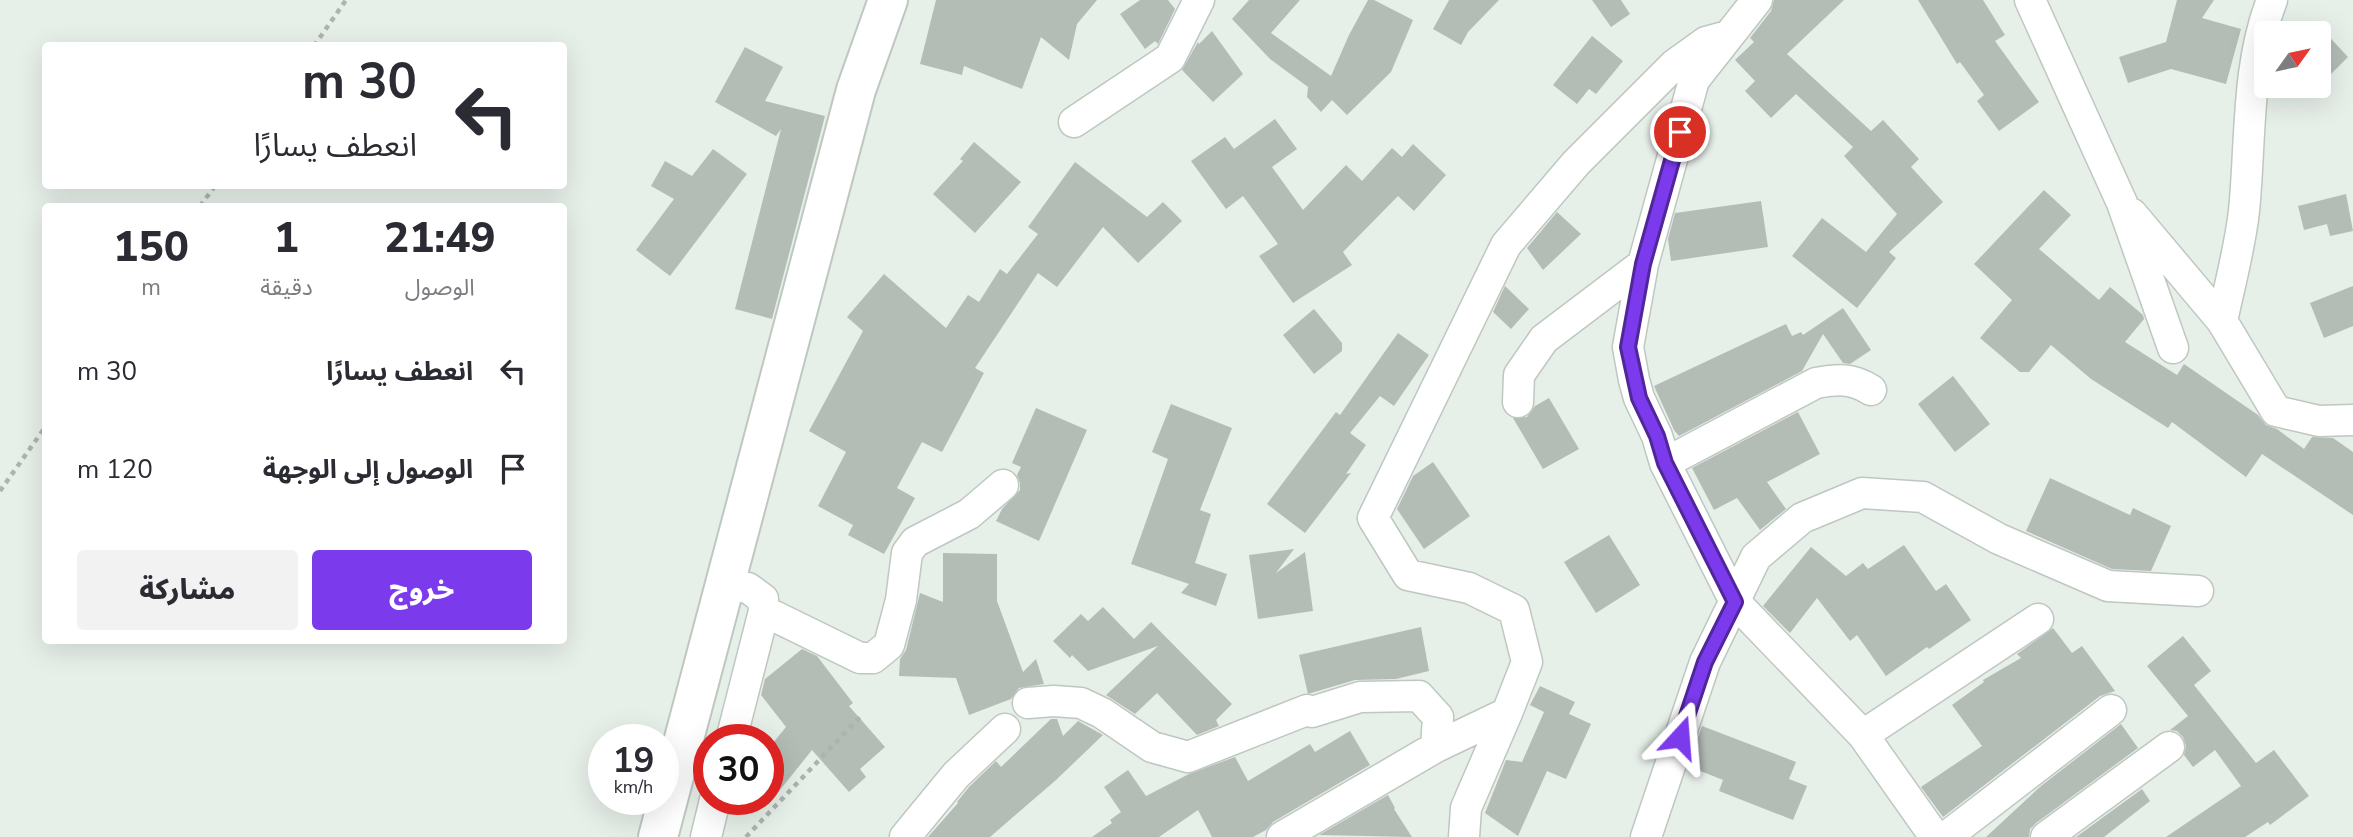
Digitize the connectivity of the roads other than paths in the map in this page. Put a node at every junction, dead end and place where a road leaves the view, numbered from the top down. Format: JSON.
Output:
{"nodes":[{"id":1,"x":888,"y":0,"type":"edge"},
{"id":2,"x":1199,"y":0,"type":"edge"},
{"id":3,"x":1757,"y":0,"type":"edge"},
{"id":4,"x":2030,"y":0,"type":"edge"},
{"id":5,"x":2272,"y":0,"type":"edge"},
{"id":6,"x":1728,"y":36,"type":"junction"},
{"id":7,"x":1074,"y":122,"type":"dead end"},
{"id":8,"x":2122,"y":204,"type":"junction"},
{"id":9,"x":1643,"y":264,"type":"junction"},
{"id":10,"x":2222,"y":321,"type":"junction"},
{"id":11,"x":2173,"y":348,"type":"dead end"},
{"id":12,"x":1871,"y":390,"type":"dead end"},
{"id":13,"x":1518,"y":402,"type":"dead end"},
{"id":14,"x":2353,"y":420,"type":"edge"},
{"id":15,"x":1665,"y":463,"type":"junction"},
{"id":16,"x":1003,"y":485,"type":"dead end"},
{"id":17,"x":725,"y":584,"type":"junction"},
{"id":18,"x":2197,"y":591,"type":"dead end"},
{"id":19,"x":1735,"y":602,"type":"junction"},
{"id":20,"x":764,"y":611,"type":"junction"},
{"id":21,"x":2038,"y":619,"type":"dead end"},
{"id":22,"x":1028,"y":704,"type":"dead end"},
{"id":23,"x":2111,"y":710,"type":"dead end"},
{"id":24,"x":1507,"y":713,"type":"junction"},
{"id":25,"x":735,"y":724,"type":"edge"},
{"id":26,"x":1005,"y":729,"type":"dead end"},
{"id":27,"x":1863,"y":735,"type":"junction"},
{"id":28,"x":1436,"y":747,"type":"junction"},
{"id":29,"x":2169,"y":747,"type":"dead end"},
{"id":30,"x":711,"y":815,"type":"edge"},
{"id":31,"x":658,"y":837,"type":"edge"},
{"id":32,"x":706,"y":837,"type":"edge"},
{"id":33,"x":905,"y":837,"type":"edge"},
{"id":34,"x":1282,"y":837,"type":"edge"},
{"id":35,"x":1464,"y":837,"type":"edge"},
{"id":36,"x":1646,"y":837,"type":"edge"},
{"id":37,"x":1935,"y":837,"type":"edge"},
{"id":38,"x":1946,"y":837,"type":"edge"},
{"id":39,"x":2046,"y":837,"type":"edge"}],
"edges":[{"from":1,"to":17,"type":"main road"},
{"from":2,"to":7,"type":"street"},
{"from":3,"to":6,"type":"street"},
{"from":4,"to":8,"type":"street"},
{"from":5,"to":10,"type":"street"},
{"from":6,"to":9,"type":"street"},
{"from":6,"to":24,"type":"street"},
{"from":8,"to":10,"type":"street"},
{"from":8,"to":11,"type":"street"},
{"from":9,"to":13,"type":"street"},
{"from":9,"to":15,"type":"street"},
{"from":10,"to":14,"type":"street"},
{"from":12,"to":15,"type":"street"},
{"from":15,"to":19,"type":"street"},
{"from":16,"to":20,"type":"street"},
{"from":17,"to":20,"type":"street"},
{"from":17,"to":31,"type":"main road"},
{"from":18,"to":19,"type":"street"},
{"from":19,"to":27,"type":"street"},
{"from":19,"to":36,"type":"street"},
{"from":20,"to":25,"type":"street"},
{"from":21,"to":27,"type":"street"},
{"from":22,"to":28,"type":"street"},
{"from":23,"to":38,"type":"street"},
{"from":24,"to":28,"type":"street"},
{"from":24,"to":35,"type":"street"},
{"from":26,"to":33,"type":"street"},
{"from":27,"to":37,"type":"street"},
{"from":28,"to":34,"type":"street"},
{"from":29,"to":39,"type":"street"},
{"from":30,"to":32,"type":"street"}]}
